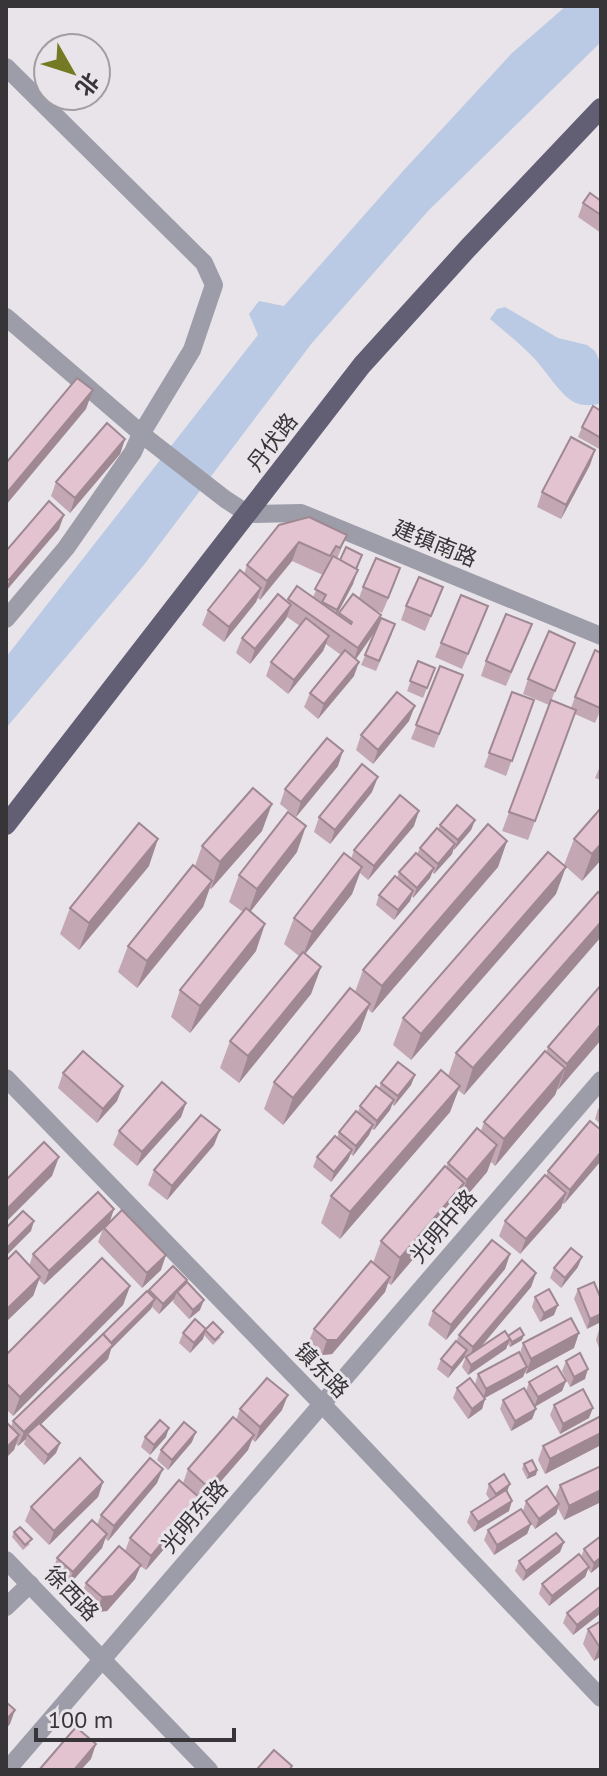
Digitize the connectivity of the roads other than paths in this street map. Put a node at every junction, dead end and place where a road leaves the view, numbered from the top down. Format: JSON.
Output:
{"nodes":[{"id":1,"x":6,"y":67,"type":"edge"},
{"id":2,"x":601,"y":108,"type":"edge"},
{"id":3,"x":6,"y":317,"type":"edge"},
{"id":4,"x":147,"y":439,"type":"junction"},
{"id":5,"x":248,"y":514,"type":"junction"},
{"id":6,"x":6,"y":619,"type":"edge"},
{"id":7,"x":601,"y":636,"type":"edge"},
{"id":8,"x":6,"y":825,"type":"edge"},
{"id":9,"x":6,"y":1078,"type":"edge"},
{"id":10,"x":601,"y":1080,"type":"edge"},
{"id":11,"x":322,"y":1404,"type":"junction"},
{"id":12,"x":6,"y":1560,"type":"edge"},
{"id":13,"x":30,"y":1584,"type":"junction"},
{"id":14,"x":6,"y":1607,"type":"edge"},
{"id":15,"x":103,"y":1660,"type":"junction"},
{"id":16,"x":601,"y":1698,"type":"edge"},
{"id":17,"x":7,"y":1770,"type":"edge"},
{"id":18,"x":209,"y":1770,"type":"edge"}],
"edges":[{"from":1,"to":4,"type":"street"},
{"from":2,"to":5,"type":"main road","name":"丹伏路"},
{"from":3,"to":4,"type":"street"},
{"from":4,"to":5,"type":"street"},
{"from":4,"to":6,"type":"street"},
{"from":5,"to":7,"type":"street","name":"建镇南路"},
{"from":5,"to":8,"type":"main road","name":"丹伏路"},
{"from":9,"to":11,"type":"street","name":"镇东路"},
{"from":10,"to":11,"type":"street","name":"光明中路"},
{"from":11,"to":15,"type":"street","name":"光明东路"},
{"from":11,"to":16,"type":"street","name":"镇东路"},
{"from":12,"to":13,"type":"street","name":"徐西路"},
{"from":13,"to":14,"type":"street"},
{"from":13,"to":15,"type":"street","name":"徐西路"},
{"from":15,"to":17,"type":"street","name":"光明东路"},
{"from":15,"to":18,"type":"street","name":"徐西路"}]}
